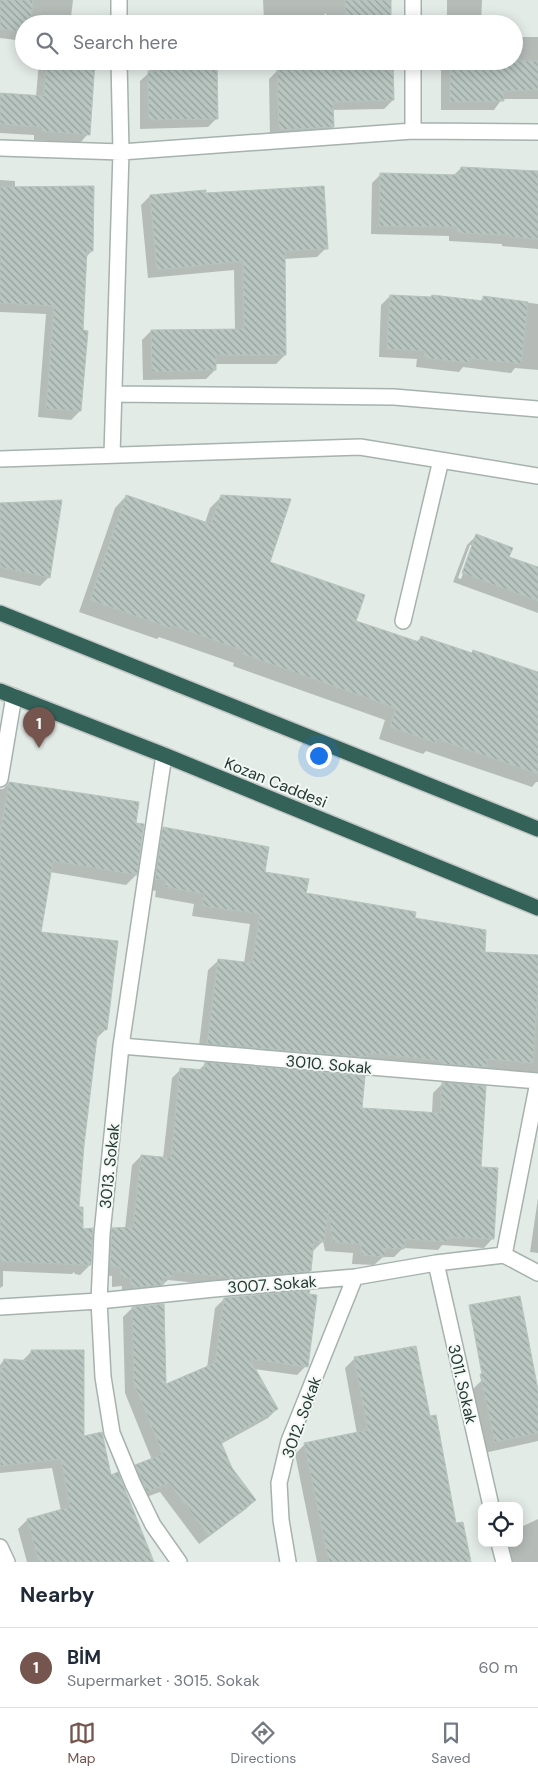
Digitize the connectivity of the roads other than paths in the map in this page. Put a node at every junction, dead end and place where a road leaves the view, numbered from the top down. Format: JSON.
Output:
{"nodes":[{"id":1,"x":119,"y":0,"type":"edge"},
{"id":2,"x":413,"y":0,"type":"edge"},
{"id":3,"x":119,"y":15,"type":"edge"},
{"id":4,"x":413,"y":15,"type":"edge"},
{"id":5,"x":120,"y":70,"type":"edge"},
{"id":6,"x":413,"y":70,"type":"edge"},
{"id":7,"x":413,"y":131,"type":"junction"},
{"id":8,"x":538,"y":132,"type":"edge"},
{"id":9,"x":0,"y":148,"type":"edge"},
{"id":10,"x":120,"y":152,"type":"junction"},
{"id":11,"x":114,"y":394,"type":"junction"},
{"id":12,"x":538,"y":409,"type":"edge"},
{"id":13,"x":112,"y":455,"type":"junction"},
{"id":14,"x":0,"y":459,"type":"edge"},
{"id":15,"x":442,"y":460,"type":"junction"},
{"id":16,"x":538,"y":476,"type":"edge"},
{"id":17,"x":0,"y":613,"type":"edge"},
{"id":18,"x":403,"y":621,"type":"dead end"},
{"id":19,"x":7,"y":693,"type":"edge"},
{"id":20,"x":164,"y":755,"type":"junction"},
{"id":21,"x":0,"y":780,"type":"edge"},
{"id":22,"x":538,"y":829,"type":"edge"},
{"id":23,"x":538,"y":908,"type":"edge"},
{"id":24,"x":120,"y":1046,"type":"junction"},
{"id":25,"x":538,"y":1082,"type":"edge"},
{"id":26,"x":504,"y":1256,"type":"junction"},
{"id":27,"x":436,"y":1263,"type":"junction"},
{"id":28,"x":538,"y":1273,"type":"edge"},
{"id":29,"x":355,"y":1278,"type":"junction"},
{"id":30,"x":99,"y":1300,"type":"junction"},
{"id":31,"x":0,"y":1307,"type":"edge"},
{"id":32,"x":490,"y":1502,"type":"edge"},
{"id":33,"x":0,"y":1547,"type":"edge"},
{"id":34,"x":500,"y":1547,"type":"edge"},
{"id":35,"x":7,"y":1562,"type":"edge"},
{"id":36,"x":179,"y":1562,"type":"edge"},
{"id":37,"x":288,"y":1562,"type":"edge"},
{"id":38,"x":504,"y":1562,"type":"edge"}],
"edges":[{"from":1,"to":3,"type":"street"},
{"from":2,"to":4,"type":"street"},
{"from":5,"to":10,"type":"street"},
{"from":6,"to":7,"type":"street"},
{"from":7,"to":8,"type":"street"},
{"from":7,"to":10,"type":"street"},
{"from":9,"to":10,"type":"street"},
{"from":10,"to":11,"type":"street"},
{"from":11,"to":12,"type":"street"},
{"from":11,"to":13,"type":"street"},
{"from":13,"to":14,"type":"street"},
{"from":13,"to":15,"type":"street"},
{"from":15,"to":16,"type":"street"},
{"from":15,"to":18,"type":"street"},
{"from":17,"to":22,"type":"highway"},
{"from":19,"to":20,"type":"highway","name":"Kozan Caddesi"},
{"from":19,"to":21,"type":"street"},
{"from":20,"to":23,"type":"highway","name":"Kozan Caddesi"},
{"from":20,"to":24,"type":"street","name":"3013. Sokak"},
{"from":24,"to":25,"type":"street","name":"3010. Sokak"},
{"from":24,"to":30,"type":"street","name":"3013. Sokak"},
{"from":25,"to":26,"type":"street"},
{"from":26,"to":27,"type":"street","name":"3007. Sokak"},
{"from":26,"to":28,"type":"street"},
{"from":27,"to":29,"type":"street","name":"3007. Sokak"},
{"from":27,"to":32,"type":"street","name":"3011. Sokak"},
{"from":29,"to":30,"type":"street","name":"3007. Sokak"},
{"from":29,"to":37,"type":"street","name":"3012. Sokak"},
{"from":30,"to":31,"type":"street","name":"3007. Sokak"},
{"from":30,"to":36,"type":"street","name":"3013. Sokak"},
{"from":33,"to":35,"type":"street"},
{"from":34,"to":38,"type":"street"}]}
